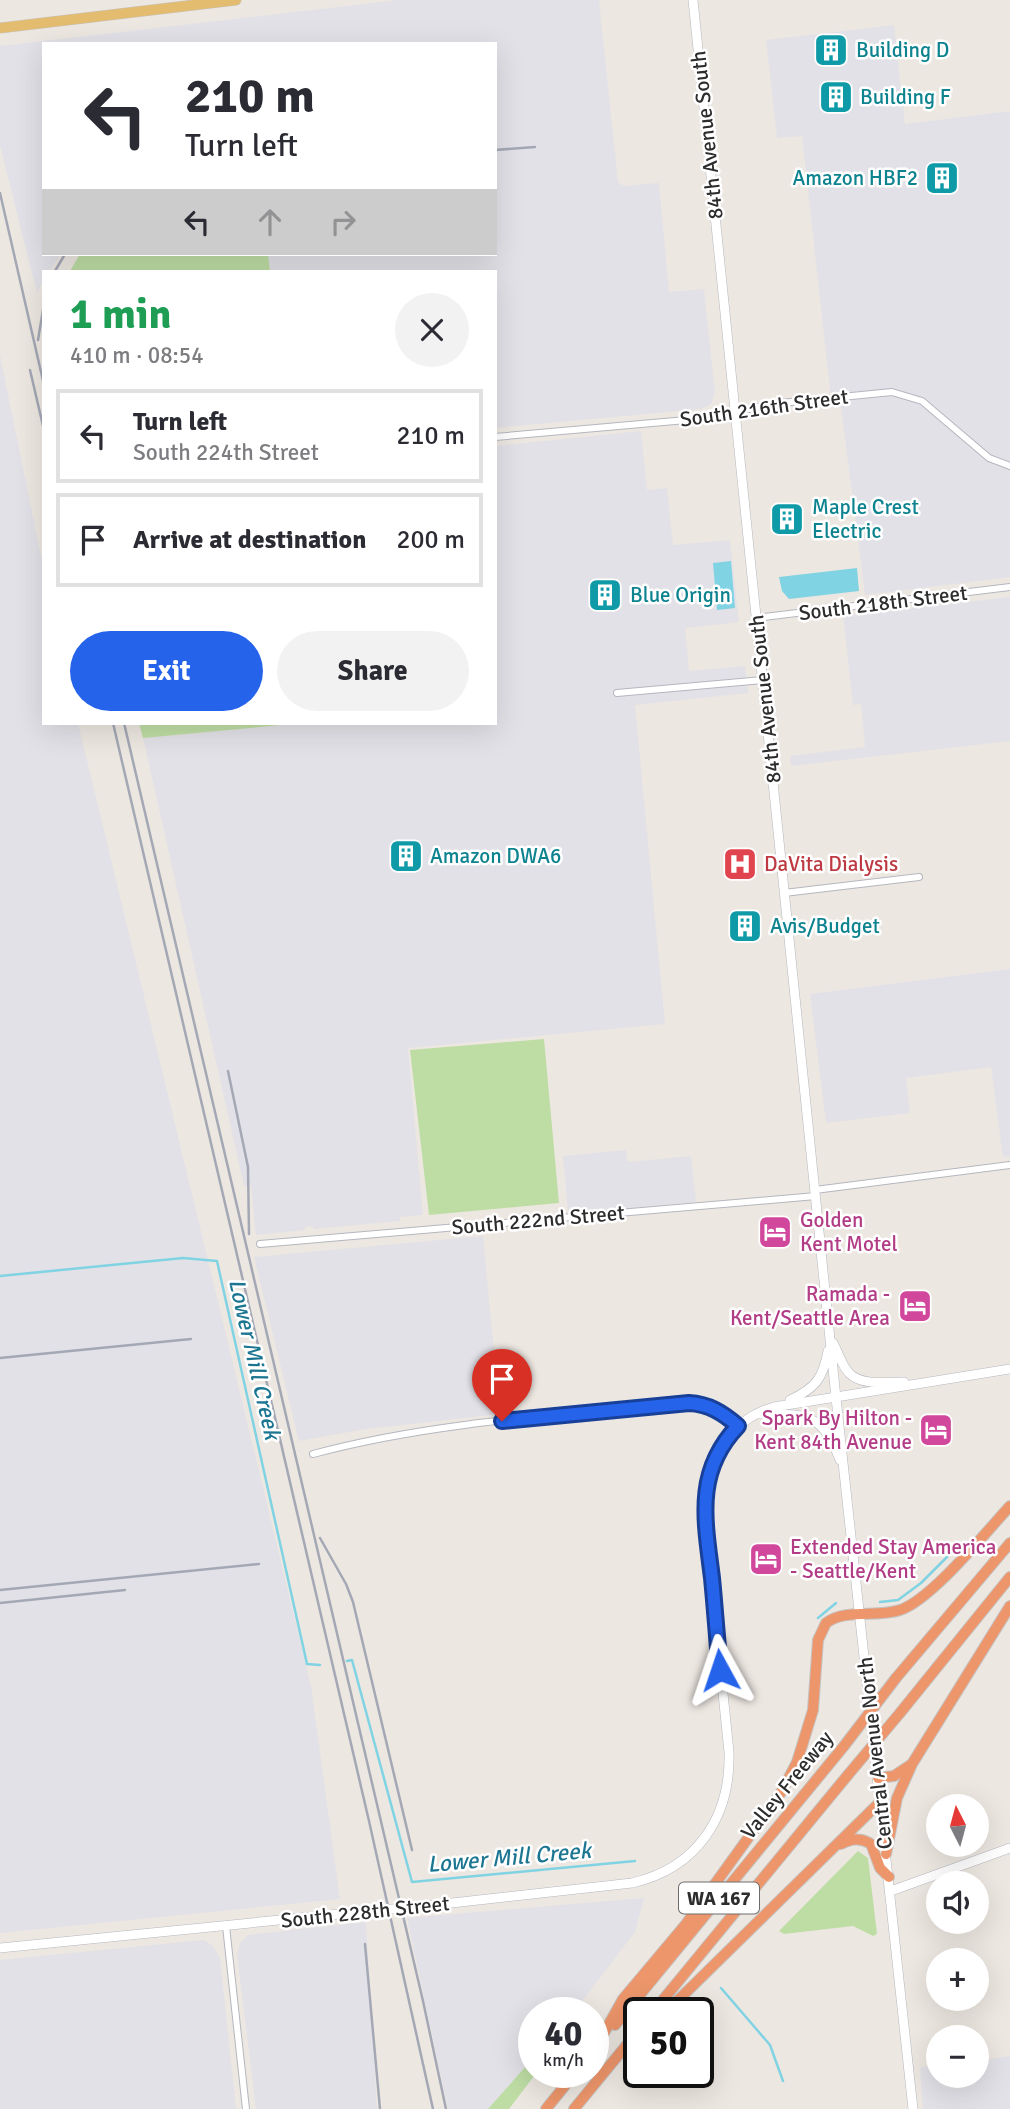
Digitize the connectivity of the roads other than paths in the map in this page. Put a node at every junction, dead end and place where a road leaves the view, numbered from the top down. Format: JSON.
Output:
{"nodes":[{"id":1,"x":236,"y":0,"type":"edge"},
{"id":2,"x":693,"y":0,"type":"edge"},
{"id":3,"x":0,"y":28,"type":"edge"},
{"id":4,"x":735,"y":412,"type":"junction"},
{"id":5,"x":497,"y":437,"type":"edge"},
{"id":6,"x":1010,"y":466,"type":"edge"},
{"id":7,"x":1010,"y":587,"type":"edge"},
{"id":8,"x":756,"y":618,"type":"junction"},
{"id":9,"x":763,"y":680,"type":"junction"},
{"id":10,"x":617,"y":693,"type":"dead end"},
{"id":11,"x":919,"y":877,"type":"dead end"},
{"id":12,"x":785,"y":892,"type":"junction"},
{"id":13,"x":1010,"y":1165,"type":"edge"},
{"id":14,"x":815,"y":1193,"type":"junction"},
{"id":15,"x":260,"y":1244,"type":"dead end"},
{"id":16,"x":830,"y":1339,"type":"junction"},
{"id":17,"x":1010,"y":1369,"type":"edge"},
{"id":18,"x":925,"y":1383,"type":"junction"},
{"id":19,"x":836,"y":1398,"type":"junction"},
{"id":20,"x":774,"y":1407,"type":"junction"},
{"id":21,"x":755,"y":1414,"type":"junction"},
{"id":22,"x":738,"y":1426,"type":"junction"},
{"id":23,"x":313,"y":1454,"type":"dead end"},
{"id":24,"x":844,"y":1472,"type":"junction"},
{"id":25,"x":1010,"y":1506,"type":"edge"},
{"id":26,"x":1010,"y":1543,"type":"edge"},
{"id":27,"x":1010,"y":1577,"type":"edge"},
{"id":28,"x":1010,"y":1606,"type":"edge"},
{"id":29,"x":860,"y":1616,"type":"junction"},
{"id":30,"x":912,"y":1764,"type":"junction"},
{"id":31,"x":878,"y":1778,"type":"junction"},
{"id":32,"x":880,"y":1802,"type":"junction"},
{"id":33,"x":1010,"y":1848,"type":"edge"},
{"id":34,"x":832,"y":1849,"type":"junction"},
{"id":35,"x":886,"y":1854,"type":"junction"},
{"id":36,"x":889,"y":1877,"type":"junction"},
{"id":37,"x":891,"y":1891,"type":"junction"},
{"id":38,"x":226,"y":1926,"type":"junction"},
{"id":39,"x":0,"y":1948,"type":"edge"},
{"id":40,"x":665,"y":1997,"type":"edge"},
{"id":41,"x":681,"y":1997,"type":"edge"},
{"id":42,"x":609,"y":2024,"type":"edge"},
{"id":43,"x":609,"y":2032,"type":"edge"},
{"id":44,"x":623,"y":2050,"type":"edge"},
{"id":45,"x":623,"y":2055,"type":"edge"},
{"id":46,"x":609,"y":2067,"type":"edge"},
{"id":47,"x":609,"y":2068,"type":"edge"},
{"id":48,"x":563,"y":2088,"type":"edge"},
{"id":49,"x":592,"y":2088,"type":"edge"},
{"id":50,"x":246,"y":2109,"type":"edge"},
{"id":51,"x":546,"y":2109,"type":"edge"},
{"id":52,"x":574,"y":2109,"type":"edge"},
{"id":53,"x":913,"y":2109,"type":"edge"}],
"edges":[{"from":1,"to":3,"type":"main road"},
{"from":2,"to":4,"type":"main road","name":"84th Avenue South"},
{"from":4,"to":5,"type":"street","name":"South 216th Street"},
{"from":4,"to":6,"type":"street","name":"South 216th Street"},
{"from":4,"to":8,"type":"main road","name":"84th Avenue South"},
{"from":7,"to":8,"type":"street","name":"South 218th Street"},
{"from":8,"to":9,"type":"main road","name":"84th Avenue South"},
{"from":9,"to":10,"type":"street"},
{"from":9,"to":12,"type":"main road","name":"84th Avenue South"},
{"from":11,"to":12,"type":"street"},
{"from":12,"to":14,"type":"main road","name":"84th Avenue South"},
{"from":13,"to":14,"type":"street","name":"South 222nd Street"},
{"from":14,"to":15,"type":"street","name":"South 222nd Street"},
{"from":14,"to":16,"type":"main road","name":"84th Avenue South"},
{"from":16,"to":18,"type":"main road"},
{"from":16,"to":19,"type":"main road","name":"84th Avenue South"},
{"from":16,"to":20,"type":"main road"},
{"from":17,"to":18,"type":"main road"},
{"from":18,"to":19,"type":"main road"},
{"from":19,"to":20,"type":"main road"},
{"from":19,"to":24,"type":"main road","name":"Central Avenue North"},
{"from":20,"to":21,"type":"main road","name":"South 228th Street"},
{"from":21,"to":22,"type":"main road","name":"South 228th Street"},
{"from":21,"to":24,"type":"main road"},
{"from":22,"to":23,"type":"street"},
{"from":22,"to":38,"type":"main road","name":"South 228th Street","bridge":true},
{"from":24,"to":29,"type":"main road","name":"Central Avenue North"},
{"from":25,"to":29,"type":"highway"},
{"from":26,"to":43,"type":"highway","name":"Valley Freeway","number":"WA 167","bridge":true},
{"from":27,"to":40,"type":"highway","name":"Valley Freeway","number":"WA 167","bridge":true},
{"from":28,"to":30,"type":"highway"},
{"from":29,"to":31,"type":"main road","name":"Central Avenue North"},
{"from":29,"to":42,"type":"highway"},
{"from":30,"to":31,"type":"highway"},
{"from":30,"to":35,"type":"highway"},
{"from":31,"to":32,"type":"main road","name":"Central Avenue North"},
{"from":32,"to":34,"type":"highway"},
{"from":32,"to":35,"type":"main road","name":"Central Avenue North"},
{"from":33,"to":37,"type":"main road"},
{"from":34,"to":36,"type":"highway"},
{"from":34,"to":41,"type":"highway"},
{"from":35,"to":36,"type":"main road","name":"Central Avenue North"},
{"from":36,"to":37,"type":"main road","name":"Central Avenue North"},
{"from":37,"to":53,"type":"main road","name":"Central Avenue North"},
{"from":38,"to":39,"type":"main road","name":"South 228th Street"},
{"from":38,"to":50,"type":"street"},
{"from":44,"to":46,"type":"highway"},
{"from":45,"to":47,"type":"highway"},
{"from":48,"to":51,"type":"highway"},
{"from":49,"to":52,"type":"highway"}]}
